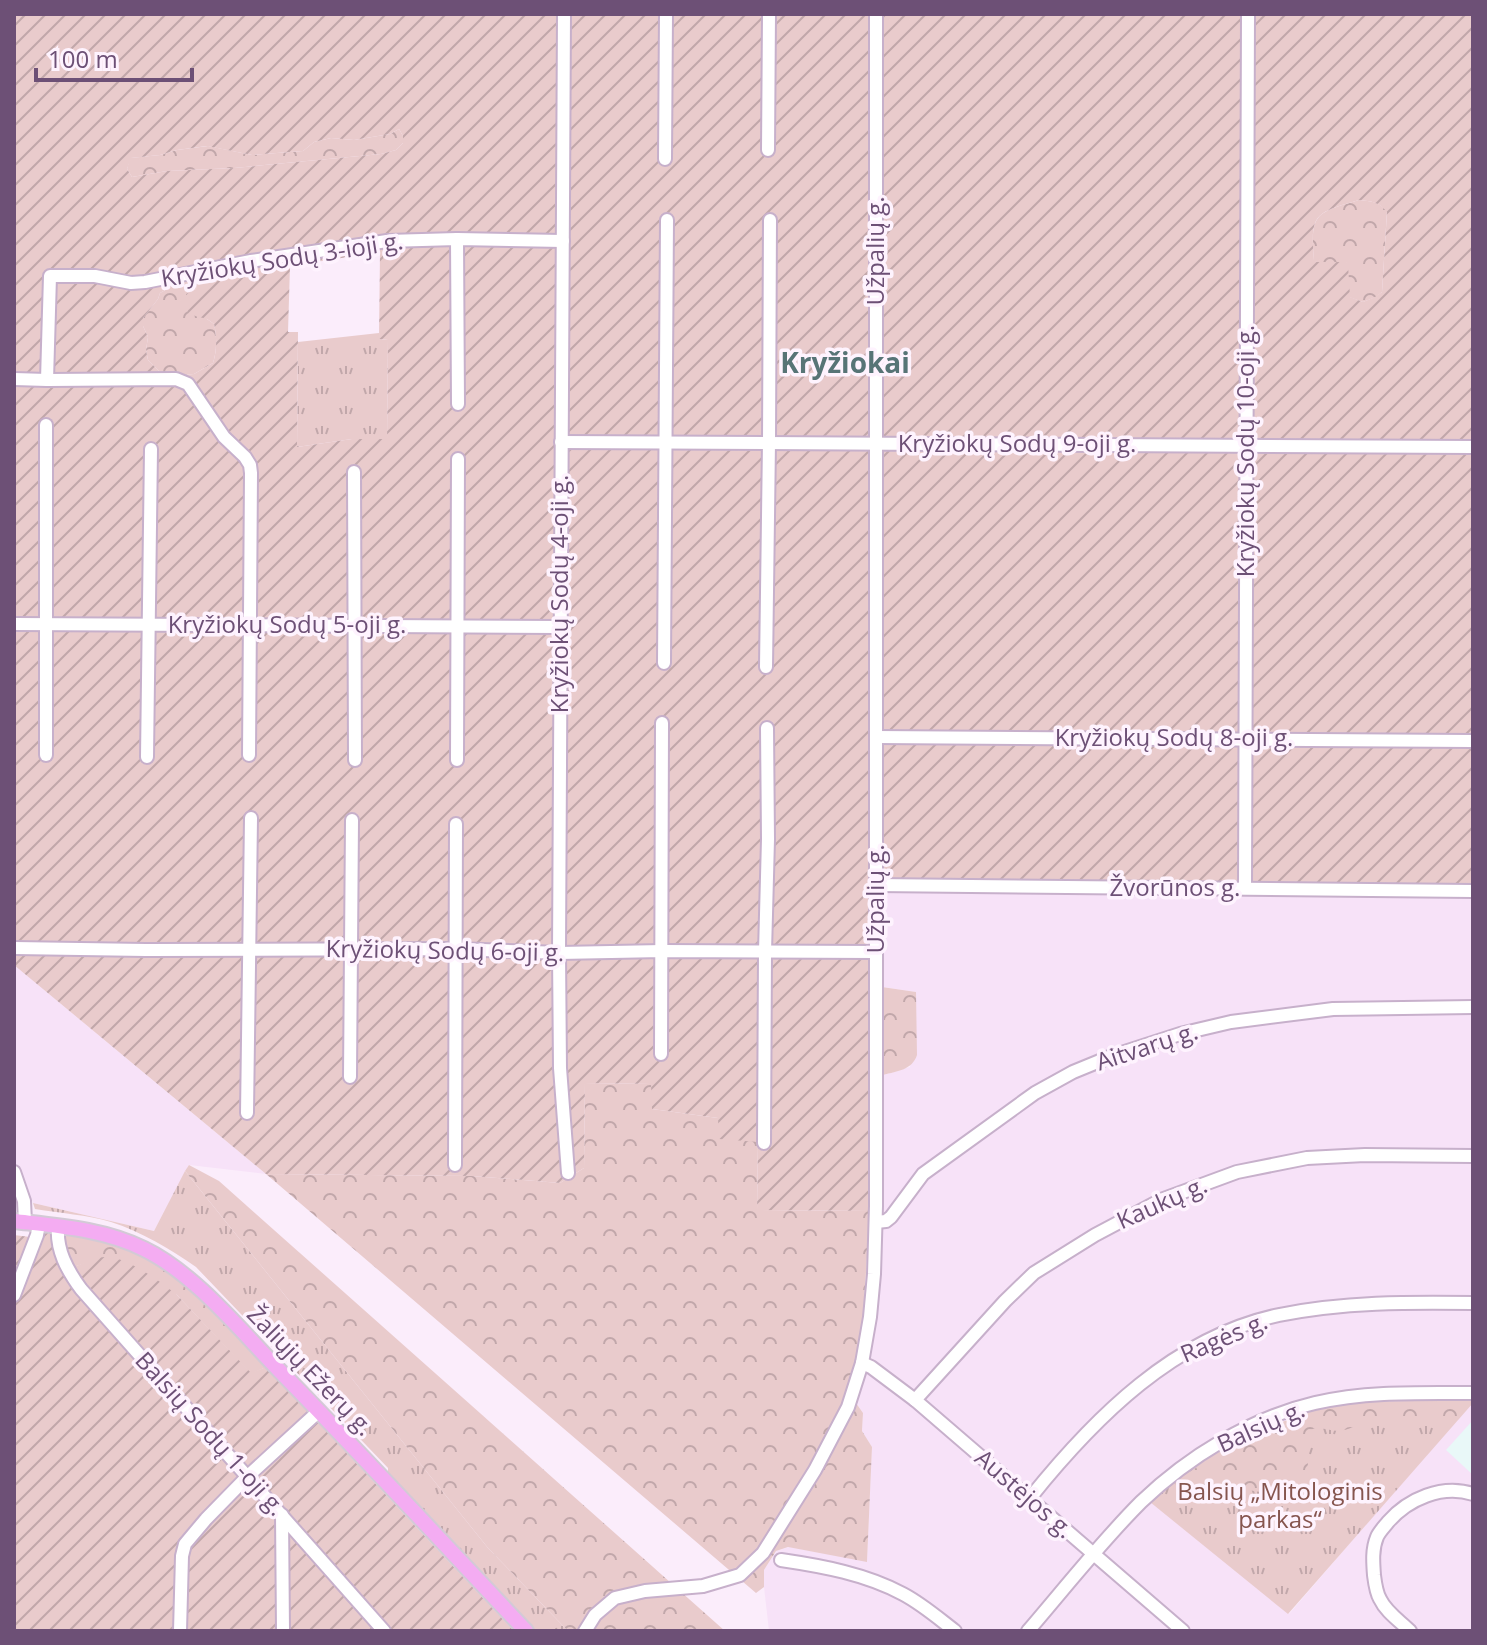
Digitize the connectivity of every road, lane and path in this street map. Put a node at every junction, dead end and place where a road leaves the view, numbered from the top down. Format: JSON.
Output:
{"nodes":[{"id":1,"x":564,"y":14,"type":"edge"},
{"id":2,"x":666,"y":14,"type":"edge"},
{"id":3,"x":769,"y":14,"type":"edge"},
{"id":4,"x":876,"y":14,"type":"edge"},
{"id":5,"x":1248,"y":14,"type":"edge"},
{"id":6,"x":768,"y":150,"type":"dead end"},
{"id":7,"x":665,"y":159,"type":"dead end"},
{"id":8,"x":667,"y":220,"type":"dead end"},
{"id":9,"x":770,"y":220,"type":"dead end"},
{"id":10,"x":457,"y":239,"type":"junction"},
{"id":11,"x":563,"y":241,"type":"junction"},
{"id":12,"x":14,"y":379,"type":"edge"},
{"id":13,"x":47,"y":380,"type":"junction"},
{"id":14,"x":458,"y":404,"type":"dead end"},
{"id":15,"x":46,"y":425,"type":"dead end"},
{"id":16,"x":561,"y":442,"type":"junction"},
{"id":17,"x":665,"y":442,"type":"junction"},
{"id":18,"x":769,"y":442,"type":"junction"},
{"id":19,"x":877,"y":442,"type":"junction"},
{"id":20,"x":1246,"y":446,"type":"junction"},
{"id":21,"x":1473,"y":447,"type":"edge"},
{"id":22,"x":151,"y":449,"type":"dead end"},
{"id":23,"x":458,"y":459,"type":"dead end"},
{"id":24,"x":354,"y":472,"type":"dead end"},
{"id":25,"x":14,"y":624,"type":"edge"},
{"id":26,"x":47,"y":625,"type":"junction"},
{"id":27,"x":149,"y":625,"type":"junction"},
{"id":28,"x":250,"y":625,"type":"junction"},
{"id":29,"x":354,"y":626,"type":"junction"},
{"id":30,"x":458,"y":626,"type":"junction"},
{"id":31,"x":560,"y":627,"type":"junction"},
{"id":32,"x":664,"y":663,"type":"dead end"},
{"id":33,"x":766,"y":667,"type":"dead end"},
{"id":34,"x":662,"y":723,"type":"dead end"},
{"id":35,"x":767,"y":728,"type":"dead end"},
{"id":36,"x":876,"y":737,"type":"junction"},
{"id":37,"x":1246,"y":739,"type":"junction"},
{"id":38,"x":1473,"y":741,"type":"edge"},
{"id":39,"x":46,"y":755,"type":"dead end"},
{"id":40,"x":249,"y":755,"type":"dead end"},
{"id":41,"x":147,"y":757,"type":"dead end"},
{"id":42,"x":355,"y":760,"type":"dead end"},
{"id":43,"x":457,"y":760,"type":"dead end"},
{"id":44,"x":251,"y":818,"type":"dead end"},
{"id":45,"x":352,"y":820,"type":"dead end"},
{"id":46,"x":456,"y":824,"type":"dead end"},
{"id":47,"x":876,"y":885,"type":"junction"},
{"id":48,"x":1245,"y":888,"type":"junction"},
{"id":49,"x":1473,"y":891,"type":"edge"},
{"id":50,"x":14,"y":948,"type":"edge"},
{"id":51,"x":248,"y":949,"type":"junction"},
{"id":52,"x":455,"y":949,"type":"junction"},
{"id":53,"x":352,"y":950,"type":"junction"},
{"id":54,"x":663,"y":951,"type":"junction"},
{"id":55,"x":765,"y":952,"type":"junction"},
{"id":56,"x":876,"y":952,"type":"junction"},
{"id":57,"x":559,"y":953,"type":"junction"},
{"id":58,"x":1473,"y":1007,"type":"edge"},
{"id":59,"x":661,"y":1054,"type":"dead end"},
{"id":60,"x":350,"y":1077,"type":"dead end"},
{"id":61,"x":247,"y":1113,"type":"dead end"},
{"id":62,"x":764,"y":1143,"type":"dead end"},
{"id":63,"x":1473,"y":1156,"type":"edge"},
{"id":64,"x":455,"y":1165,"type":"dead end"},
{"id":65,"x":14,"y":1172,"type":"edge"},
{"id":66,"x":568,"y":1173,"type":"dead end"},
{"id":67,"x":876,"y":1222,"type":"junction"},
{"id":68,"x":26,"y":1223,"type":"edge"},
{"id":69,"x":58,"y":1226,"type":"junction"},
{"id":70,"x":14,"y":1295,"type":"edge"},
{"id":71,"x":1473,"y":1303,"type":"edge"},
{"id":72,"x":862,"y":1363,"type":"junction"},
{"id":73,"x":1473,"y":1393,"type":"edge"},
{"id":74,"x":915,"y":1400,"type":"junction"},
{"id":75,"x":319,"y":1411,"type":"junction"},
{"id":76,"x":248,"y":1476,"type":"junction"},
{"id":77,"x":1473,"y":1494,"type":"edge"},
{"id":78,"x":1030,"y":1498,"type":"junction"},
{"id":79,"x":282,"y":1515,"type":"junction"},
{"id":80,"x":1094,"y":1555,"type":"junction"},
{"id":81,"x":781,"y":1560,"type":"dead end"},
{"id":82,"x":180,"y":1631,"type":"edge"},
{"id":83,"x":283,"y":1631,"type":"edge"},
{"id":84,"x":384,"y":1631,"type":"edge"},
{"id":85,"x":526,"y":1631,"type":"edge"},
{"id":86,"x":585,"y":1631,"type":"edge"},
{"id":87,"x":955,"y":1631,"type":"edge"},
{"id":88,"x":1028,"y":1631,"type":"edge"},
{"id":89,"x":1183,"y":1631,"type":"edge"},
{"id":90,"x":1410,"y":1631,"type":"edge"}],
"edges":[{"from":1,"to":11,"type":"street","name":"Kryžiokų Sodų 4-oji g."},
{"from":2,"to":7,"type":"street"},
{"from":3,"to":6,"type":"street"},
{"from":4,"to":19,"type":"street","name":"Užpalių g."},
{"from":5,"to":20,"type":"street","name":"Kryžiokų Sodų 10-oji g."},
{"from":8,"to":17,"type":"street"},
{"from":9,"to":18,"type":"street"},
{"from":10,"to":11,"type":"street","name":"Kryžiokų Sodų 3-ioji g."},
{"from":10,"to":13,"type":"street","name":"Kryžiokų Sodų 3-ioji g."},
{"from":10,"to":14,"type":"street"},
{"from":11,"to":16,"type":"street","name":"Kryžiokų Sodų 4-oji g."},
{"from":12,"to":13,"type":"street"},
{"from":13,"to":28,"type":"street"},
{"from":15,"to":26,"type":"street"},
{"from":16,"to":17,"type":"street","name":"Kryžiokų Sodų 9-oji g."},
{"from":16,"to":31,"type":"street","name":"Kryžiokų Sodų 4-oji g."},
{"from":17,"to":18,"type":"street","name":"Kryžiokų Sodų 9-oji g."},
{"from":17,"to":32,"type":"street"},
{"from":18,"to":19,"type":"street","name":"Kryžiokų Sodų 9-oji g."},
{"from":18,"to":33,"type":"street"},
{"from":19,"to":20,"type":"street","name":"Kryžiokų Sodų 9-oji g."},
{"from":19,"to":36,"type":"street","name":"Užpalių g."},
{"from":20,"to":21,"type":"street","name":"Kryžiokų Sodų 9-oji g."},
{"from":20,"to":37,"type":"street","name":"Kryžiokų Sodų 10-oji g."},
{"from":22,"to":27,"type":"street"},
{"from":23,"to":30,"type":"street"},
{"from":24,"to":29,"type":"street"},
{"from":25,"to":26,"type":"street","name":"Kryžiokų Sodų 5-oji g."},
{"from":26,"to":27,"type":"street","name":"Kryžiokų Sodų 5-oji g."},
{"from":26,"to":39,"type":"street"},
{"from":27,"to":28,"type":"street","name":"Kryžiokų Sodų 5-oji g."},
{"from":27,"to":41,"type":"street"},
{"from":28,"to":29,"type":"street","name":"Kryžiokų Sodų 5-oji g."},
{"from":28,"to":40,"type":"street"},
{"from":29,"to":30,"type":"street","name":"Kryžiokų Sodų 5-oji g."},
{"from":29,"to":42,"type":"street"},
{"from":30,"to":31,"type":"street","name":"Kryžiokų Sodų 5-oji g."},
{"from":30,"to":43,"type":"street"},
{"from":31,"to":57,"type":"street","name":"Kryžiokų Sodų 4-oji g."},
{"from":34,"to":54,"type":"street"},
{"from":35,"to":55,"type":"street"},
{"from":36,"to":37,"type":"street","name":"Kryžiokų Sodų 8-oji g."},
{"from":36,"to":47,"type":"street","name":"Užpalių g."},
{"from":37,"to":38,"type":"street","name":"Kryžiokų Sodų 8-oji g."},
{"from":37,"to":48,"type":"street","name":"Kryžiokų Sodų 10-oji g."},
{"from":44,"to":51,"type":"street"},
{"from":45,"to":53,"type":"street"},
{"from":46,"to":52,"type":"street"},
{"from":47,"to":48,"type":"street","name":"Žvorūnos g."},
{"from":47,"to":56,"type":"street","name":"Užpalių g."},
{"from":48,"to":49,"type":"street","name":"Žvorūnos g."},
{"from":50,"to":51,"type":"street","name":"Kryžiokų Sodų 6-oji g."},
{"from":51,"to":53,"type":"street","name":"Kryžiokų Sodų 6-oji g."},
{"from":51,"to":61,"type":"street"},
{"from":52,"to":53,"type":"street","name":"Kryžiokų Sodų 6-oji g."},
{"from":52,"to":57,"type":"street","name":"Kryžiokų Sodų 6-oji g."},
{"from":52,"to":64,"type":"street"},
{"from":53,"to":60,"type":"street"},
{"from":54,"to":55,"type":"street","name":"Kryžiokų Sodų 6-oji g."},
{"from":54,"to":57,"type":"street","name":"Kryžiokų Sodų 6-oji g."},
{"from":54,"to":59,"type":"street"},
{"from":55,"to":56,"type":"street","name":"Kryžiokų Sodų 6-oji g."},
{"from":55,"to":62,"type":"street"},
{"from":56,"to":67,"type":"street","name":"Užpalių g."},
{"from":57,"to":66,"type":"street","name":"Kryžiokų Sodų 4-oji g."},
{"from":58,"to":67,"type":"street","name":"Aitvarų g."},
{"from":63,"to":74,"type":"street","name":"Kaukų g."},
{"from":65,"to":68,"type":"street"},
{"from":67,"to":72,"type":"street","name":"Užpalių g."},
{"from":68,"to":69,"type":"main road","name":"Žaliųjų Ežerų g."},
{"from":68,"to":70,"type":"street"},
{"from":69,"to":75,"type":"main road","name":"Žaliųjų Ežerų g."},
{"from":69,"to":76,"type":"street","name":"Balsių Sodų 1-oji g."},
{"from":71,"to":78,"type":"street","name":"Ragės g."},
{"from":72,"to":74,"type":"street","name":"Austėjos g."},
{"from":72,"to":86,"type":"street","name":"Užpalių g."},
{"from":73,"to":80,"type":"street","name":"Balsių g."},
{"from":74,"to":78,"type":"street","name":"Austėjos g."},
{"from":75,"to":76,"type":"street"},
{"from":75,"to":85,"type":"main road","name":"Žaliųjų Ežerų g."},
{"from":76,"to":79,"type":"street","name":"Balsių Sodų 1-oji g."},
{"from":76,"to":82,"type":"street"},
{"from":77,"to":90,"type":"street"},
{"from":78,"to":80,"type":"street","name":"Austėjos g."},
{"from":79,"to":83,"type":"street"},
{"from":79,"to":84,"type":"street","name":"Balsių Sodų 1-oji g."},
{"from":80,"to":88,"type":"street","name":"Balsių g."},
{"from":80,"to":89,"type":"street","name":"Austėjos g."},
{"from":81,"to":87,"type":"street"}]}
